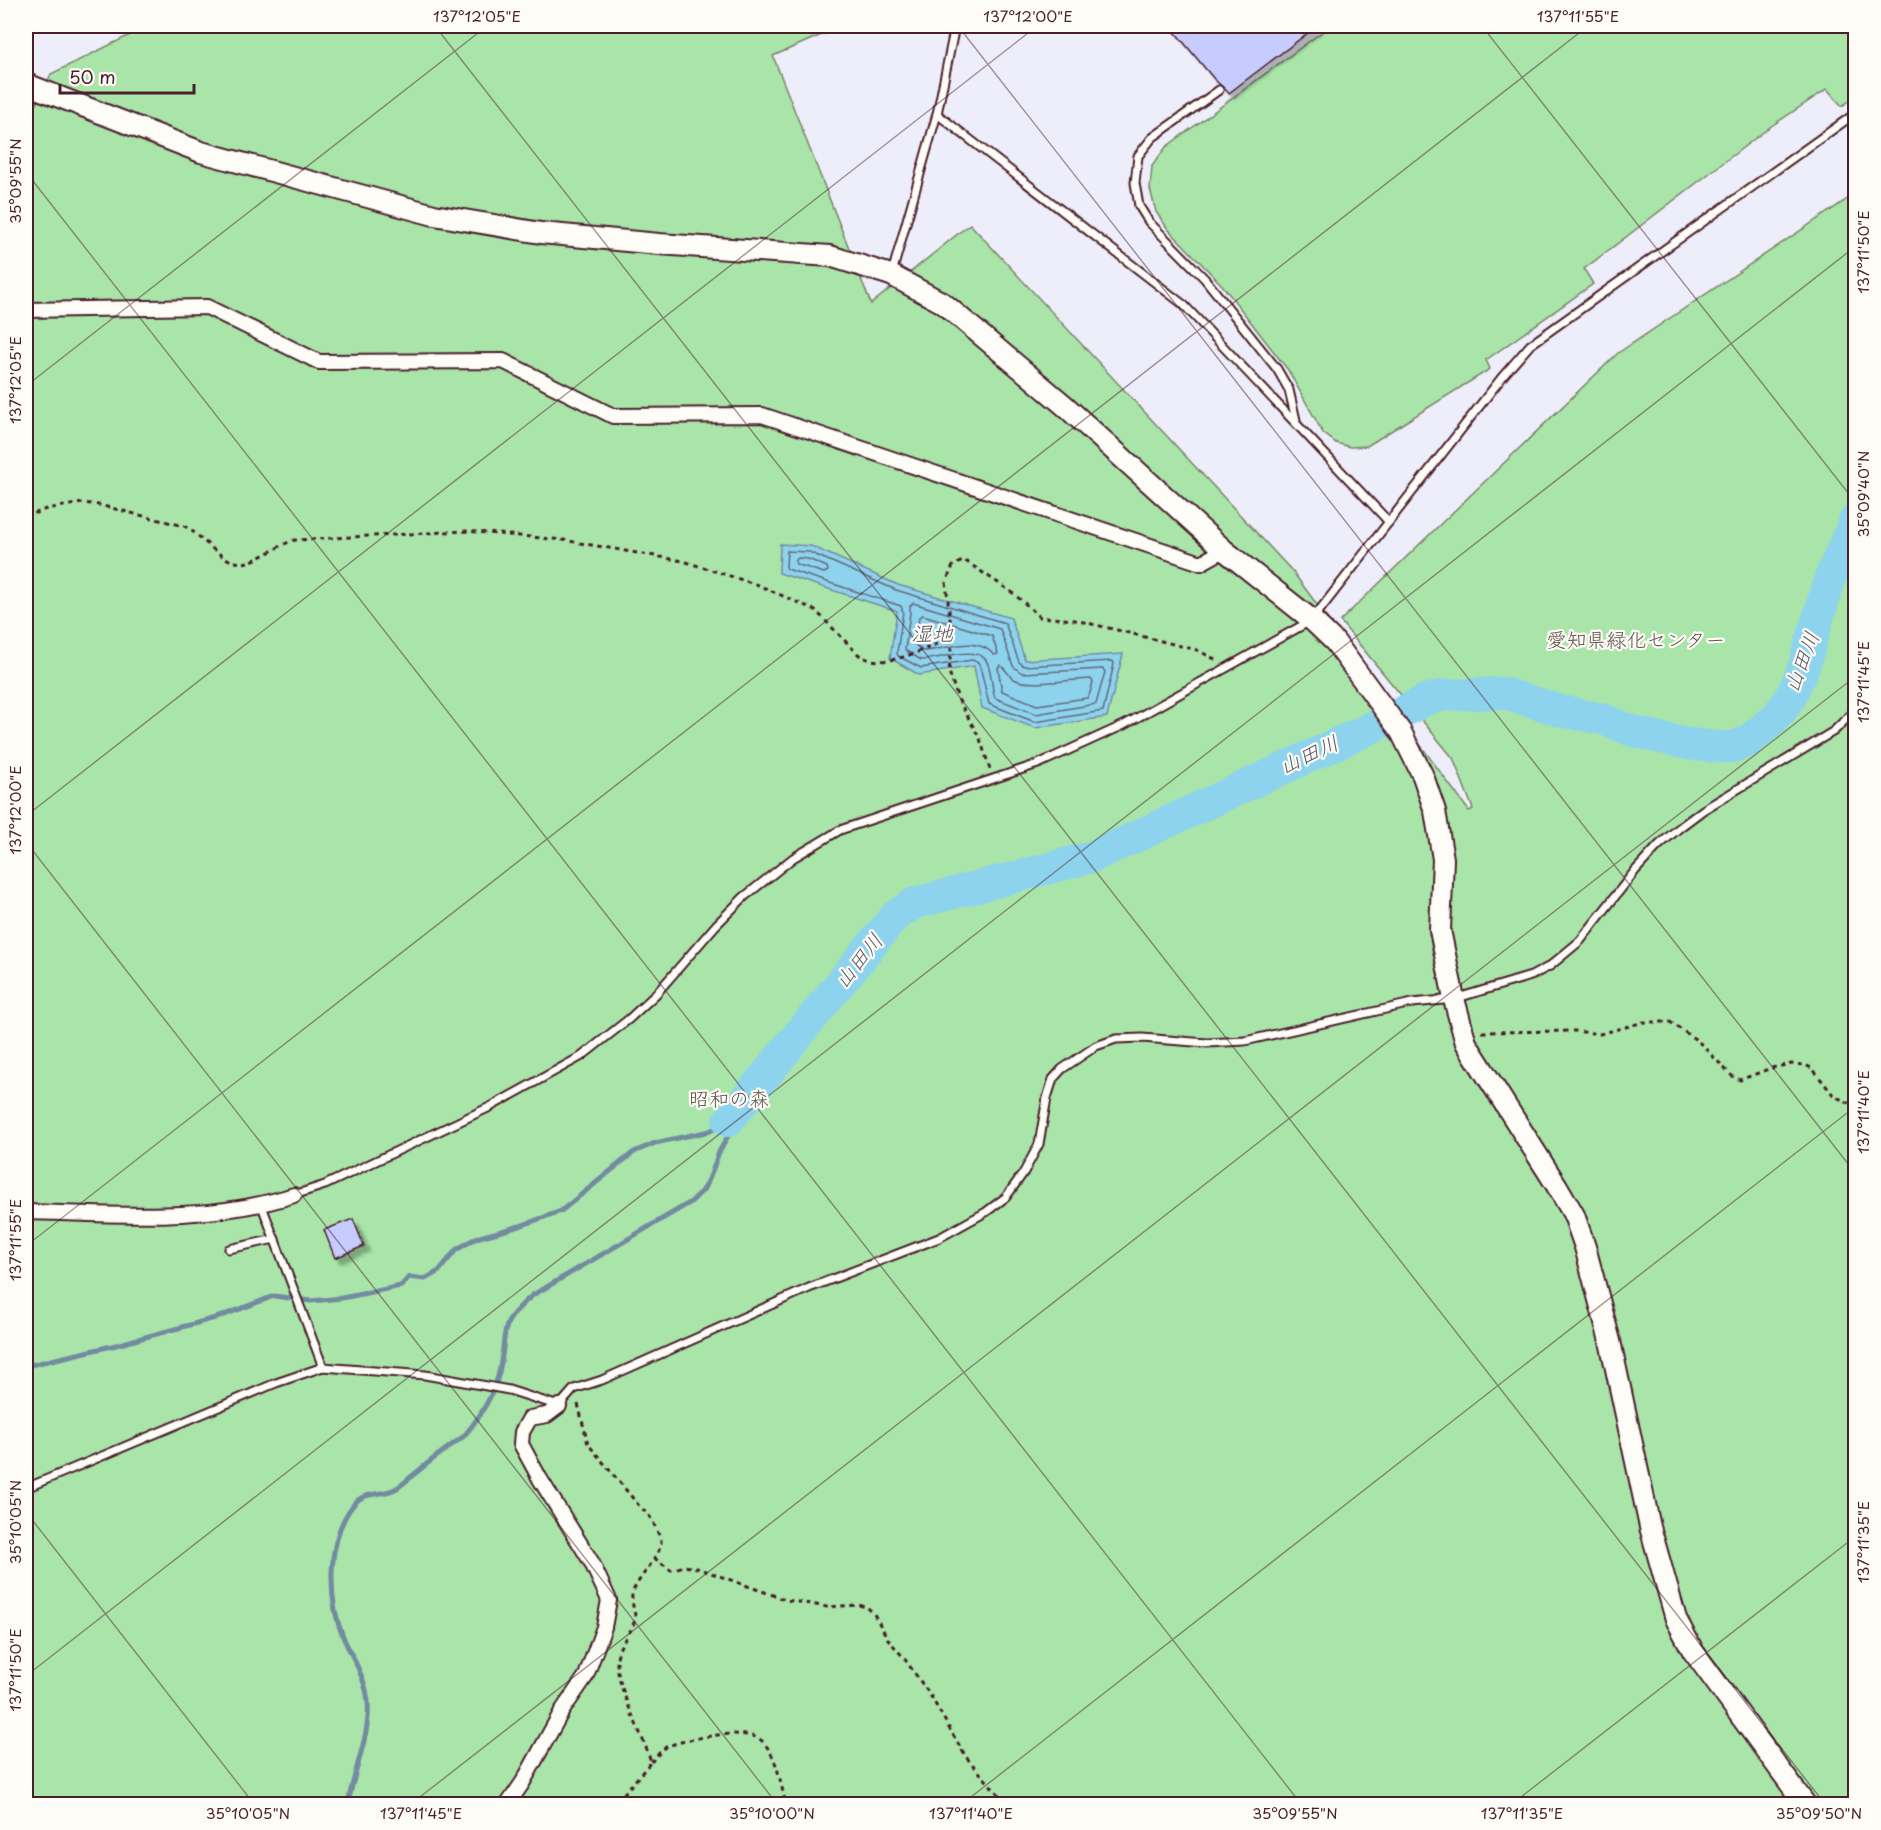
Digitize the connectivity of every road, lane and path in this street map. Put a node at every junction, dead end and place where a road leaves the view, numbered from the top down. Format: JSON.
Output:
{"nodes":[{"id":1,"x":955,"y":26,"type":"edge"},
{"id":2,"x":26,"y":84,"type":"edge"},
{"id":3,"x":1219,"y":90,"type":"dead end"},
{"id":4,"x":1856,"y":113,"type":"edge"},
{"id":5,"x":937,"y":114,"type":"junction"},
{"id":6,"x":891,"y":275,"type":"junction"},
{"id":7,"x":26,"y":310,"type":"edge"},
{"id":8,"x":1296,"y":422,"type":"junction"},
{"id":9,"x":26,"y":517,"type":"edge"},
{"id":10,"x":1389,"y":522,"type":"junction"},
{"id":11,"x":1224,"y":550,"type":"junction"},
{"id":12,"x":1312,"y":620,"type":"junction"},
{"id":13,"x":952,"y":638,"type":"junction"},
{"id":14,"x":1229,"y":667,"type":"junction"},
{"id":15,"x":1856,"y":710,"type":"edge"},
{"id":16,"x":994,"y":779,"type":"junction"},
{"id":17,"x":1454,"y":999,"type":"junction"},
{"id":18,"x":1477,"y":1032,"type":"dead end"},
{"id":19,"x":1856,"y":1106,"type":"edge"},
{"id":20,"x":294,"y":1196,"type":"joint"},
{"id":21,"x":262,"y":1206,"type":"junction"},
{"id":22,"x":26,"y":1212,"type":"edge"},
{"id":23,"x":275,"y":1239,"type":"junction"},
{"id":24,"x":229,"y":1249,"type":"dead end"},
{"id":25,"x":323,"y":1367,"type":"junction"},
{"id":26,"x":574,"y":1389,"type":"junction"},
{"id":27,"x":559,"y":1406,"type":"junction"},
{"id":28,"x":26,"y":1488,"type":"edge"},
{"id":29,"x":654,"y":1558,"type":"junction"},
{"id":30,"x":651,"y":1762,"type":"junction"},
{"id":31,"x":508,"y":1804,"type":"edge"},
{"id":32,"x":615,"y":1804,"type":"edge"},
{"id":33,"x":786,"y":1804,"type":"edge"},
{"id":34,"x":1007,"y":1804,"type":"edge"},
{"id":35,"x":1805,"y":1804,"type":"edge"}],
"edges":[{"from":1,"to":5,"type":"lane"},
{"from":2,"to":6,"type":"street"},
{"from":3,"to":8,"type":"lane"},
{"from":4,"to":10,"type":"lane"},
{"from":5,"to":6,"type":"lane"},
{"from":5,"to":8,"type":"lane"},
{"from":6,"to":11,"type":"street"},
{"from":7,"to":11,"type":"street"},
{"from":8,"to":10,"type":"lane"},
{"from":9,"to":13,"type":"path"},
{"from":10,"to":12,"type":"lane"},
{"from":11,"to":12,"type":"street"},
{"from":12,"to":14,"type":"lane"},
{"from":12,"to":17,"type":"street"},
{"from":13,"to":14,"type":"path"},
{"from":13,"to":16,"type":"path"},
{"from":14,"to":16,"type":"lane"},
{"from":15,"to":17,"type":"lane"},
{"from":16,"to":20,"type":"lane"},
{"from":17,"to":26,"type":"lane"},
{"from":17,"to":35,"type":"street"},
{"from":18,"to":19,"type":"path"},
{"from":20,"to":21,"type":"street"},
{"from":21,"to":22,"type":"street"},
{"from":21,"to":23,"type":"lane"},
{"from":23,"to":24,"type":"lane"},
{"from":23,"to":25,"type":"lane"},
{"from":25,"to":27,"type":"lane"},
{"from":25,"to":28,"type":"lane"},
{"from":26,"to":27,"type":"lane"},
{"from":26,"to":29,"type":"path"},
{"from":27,"to":31,"type":"street"},
{"from":29,"to":30,"type":"path"},
{"from":29,"to":34,"type":"path"},
{"from":30,"to":32,"type":"path"},
{"from":30,"to":33,"type":"path"}]}
